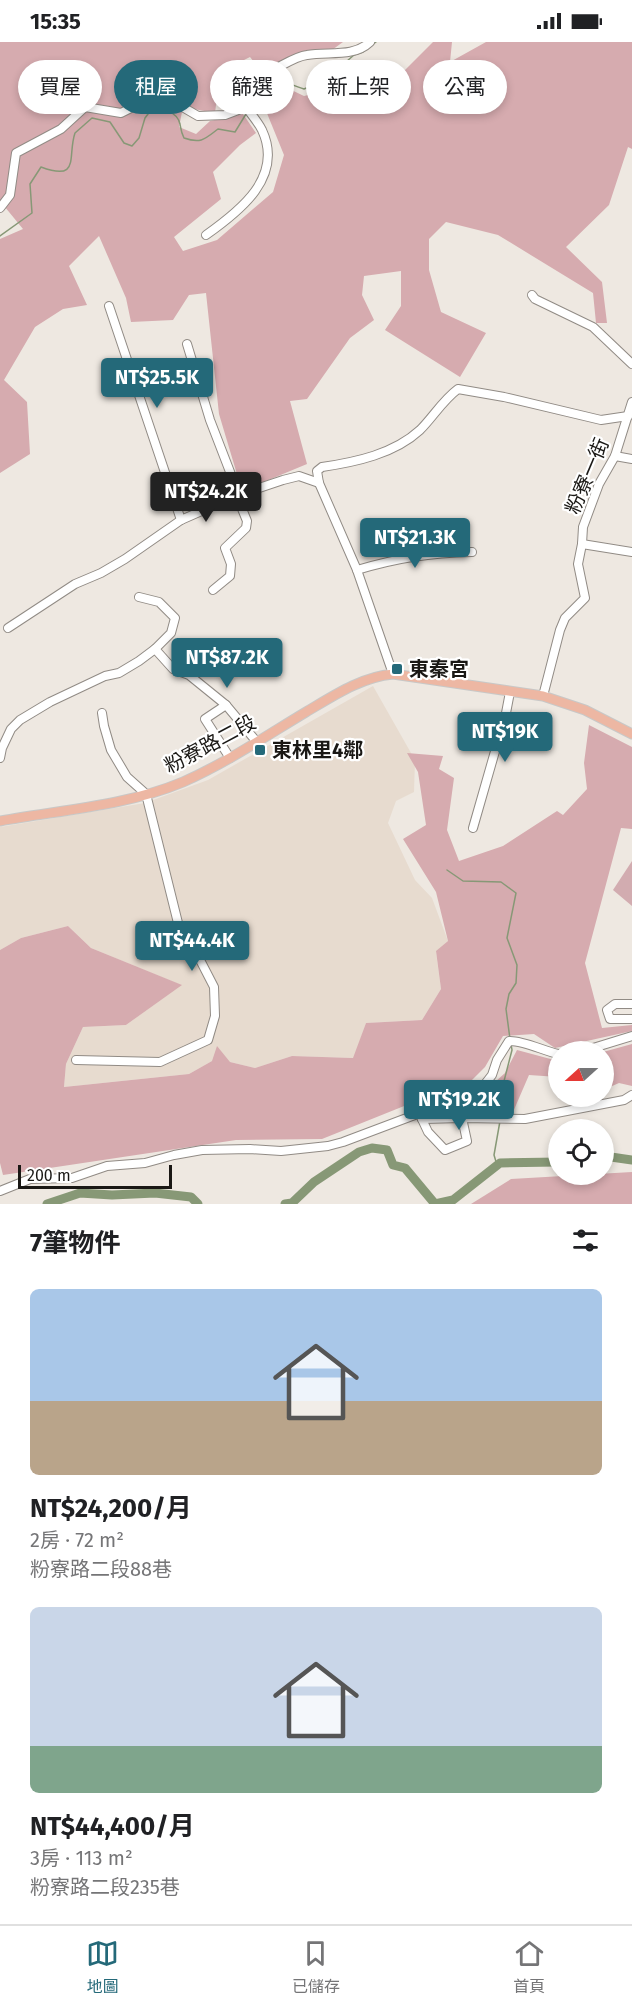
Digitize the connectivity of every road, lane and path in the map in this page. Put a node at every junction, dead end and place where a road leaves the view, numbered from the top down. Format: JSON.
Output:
{"nodes":[{"id":1,"x":370,"y":42,"type":"edge"},
{"id":2,"x":294,"y":61,"type":"edge"},
{"id":3,"x":228,"y":114,"type":"edge"},
{"id":4,"x":251,"y":114,"type":"edge"},
{"id":5,"x":0,"y":208,"type":"edge"},
{"id":6,"x":206,"y":234,"type":"dead end"},
{"id":7,"x":532,"y":295,"type":"dead end"},
{"id":8,"x":109,"y":306,"type":"dead end"},
{"id":9,"x":187,"y":344,"type":"dead end"},
{"id":10,"x":632,"y":364,"type":"edge"},
{"id":11,"x":632,"y":402,"type":"edge"},
{"id":12,"x":628,"y":416,"type":"junction"},
{"id":13,"x":615,"y":456,"type":"junction"},
{"id":14,"x":632,"y":459,"type":"edge"},
{"id":15,"x":319,"y":483,"type":"junction"},
{"id":16,"x":238,"y":495,"type":"junction"},
{"id":17,"x":181,"y":520,"type":"junction"},
{"id":18,"x":424,"y":533,"type":"dead end"},
{"id":19,"x":582,"y":544,"type":"junction"},
{"id":20,"x":472,"y":552,"type":"dead end"},
{"id":21,"x":632,"y":552,"type":"edge"},
{"id":22,"x":396,"y":558,"type":"junction"},
{"id":23,"x":357,"y":570,"type":"junction"},
{"id":24,"x":213,"y":590,"type":"dead end"},
{"id":25,"x":139,"y":597,"type":"dead end"},
{"id":26,"x":8,"y":628,"type":"dead end"},
{"id":27,"x":155,"y":649,"type":"junction"},
{"id":28,"x":393,"y":674,"type":"junction"},
{"id":29,"x":510,"y":692,"type":"junction"},
{"id":30,"x":543,"y":696,"type":"junction"},
{"id":31,"x":226,"y":705,"type":"junction"},
{"id":32,"x":102,"y":713,"type":"dead end"},
{"id":33,"x":632,"y":734,"type":"edge"},
{"id":34,"x":256,"y":741,"type":"junction"},
{"id":35,"x":0,"y":758,"type":"edge"},
{"id":36,"x":230,"y":758,"type":"junction"},
{"id":37,"x":146,"y":794,"type":"junction"},
{"id":38,"x":0,"y":821,"type":"edge"},
{"id":39,"x":472,"y":828,"type":"dead end"},
{"id":40,"x":632,"y":1004,"type":"edge"},
{"id":41,"x":632,"y":1019,"type":"edge"},
{"id":42,"x":632,"y":1036,"type":"edge"},
{"id":43,"x":614,"y":1042,"type":"edge"},
{"id":44,"x":548,"y":1051,"type":"edge"},
{"id":45,"x":76,"y":1060,"type":"dead end"},
{"id":46,"x":632,"y":1095,"type":"edge"},
{"id":47,"x":421,"y":1116,"type":"junction"},
{"id":48,"x":462,"y":1118,"type":"junction"},
{"id":49,"x":0,"y":1191,"type":"edge"}],
"edges":[{"from":1,"to":2,"type":"street"},
{"from":3,"to":5,"type":"street"},
{"from":4,"to":6,"type":"street"},
{"from":7,"to":10,"type":"street"},
{"from":8,"to":17,"type":"street"},
{"from":9,"to":16,"type":"street"},
{"from":11,"to":12,"type":"street","name":"粉寮一街"},
{"from":12,"to":13,"type":"street","name":"粉寮一街"},
{"from":12,"to":15,"type":"street"},
{"from":13,"to":14,"type":"street"},
{"from":13,"to":19,"type":"street","name":"粉寮一街"},
{"from":15,"to":16,"type":"street"},
{"from":15,"to":23,"type":"street"},
{"from":16,"to":17,"type":"street"},
{"from":16,"to":24,"type":"street"},
{"from":17,"to":26,"type":"street"},
{"from":18,"to":22,"type":"street"},
{"from":19,"to":21,"type":"street"},
{"from":19,"to":30,"type":"street","name":"粉寮一街"},
{"from":20,"to":22,"type":"street"},
{"from":22,"to":23,"type":"street"},
{"from":23,"to":28,"type":"street"},
{"from":25,"to":27,"type":"street"},
{"from":27,"to":31,"type":"street"},
{"from":27,"to":35,"type":"street"},
{"from":28,"to":29,"type":"main road","name":"粉寮路二段"},
{"from":28,"to":34,"type":"main road","name":"粉寮路二段"},
{"from":29,"to":30,"type":"main road","name":"粉寮路二段"},
{"from":29,"to":39,"type":"street"},
{"from":30,"to":33,"type":"main road","name":"粉寮路二段"},
{"from":31,"to":34,"type":"street"},
{"from":31,"to":36,"type":"street"},
{"from":32,"to":37,"type":"street"},
{"from":34,"to":36,"type":"main road","name":"粉寮路二段"},
{"from":36,"to":37,"type":"main road","name":"粉寮路二段"},
{"from":37,"to":38,"type":"main road","name":"粉寮路二段"},
{"from":37,"to":45,"type":"street"},
{"from":40,"to":41,"type":"street"},
{"from":42,"to":43,"type":"street"},
{"from":44,"to":47,"type":"street"},
{"from":46,"to":48,"type":"street"},
{"from":47,"to":48,"type":"street"},
{"from":47,"to":48,"type":"street"},
{"from":47,"to":49,"type":"street"}]}
